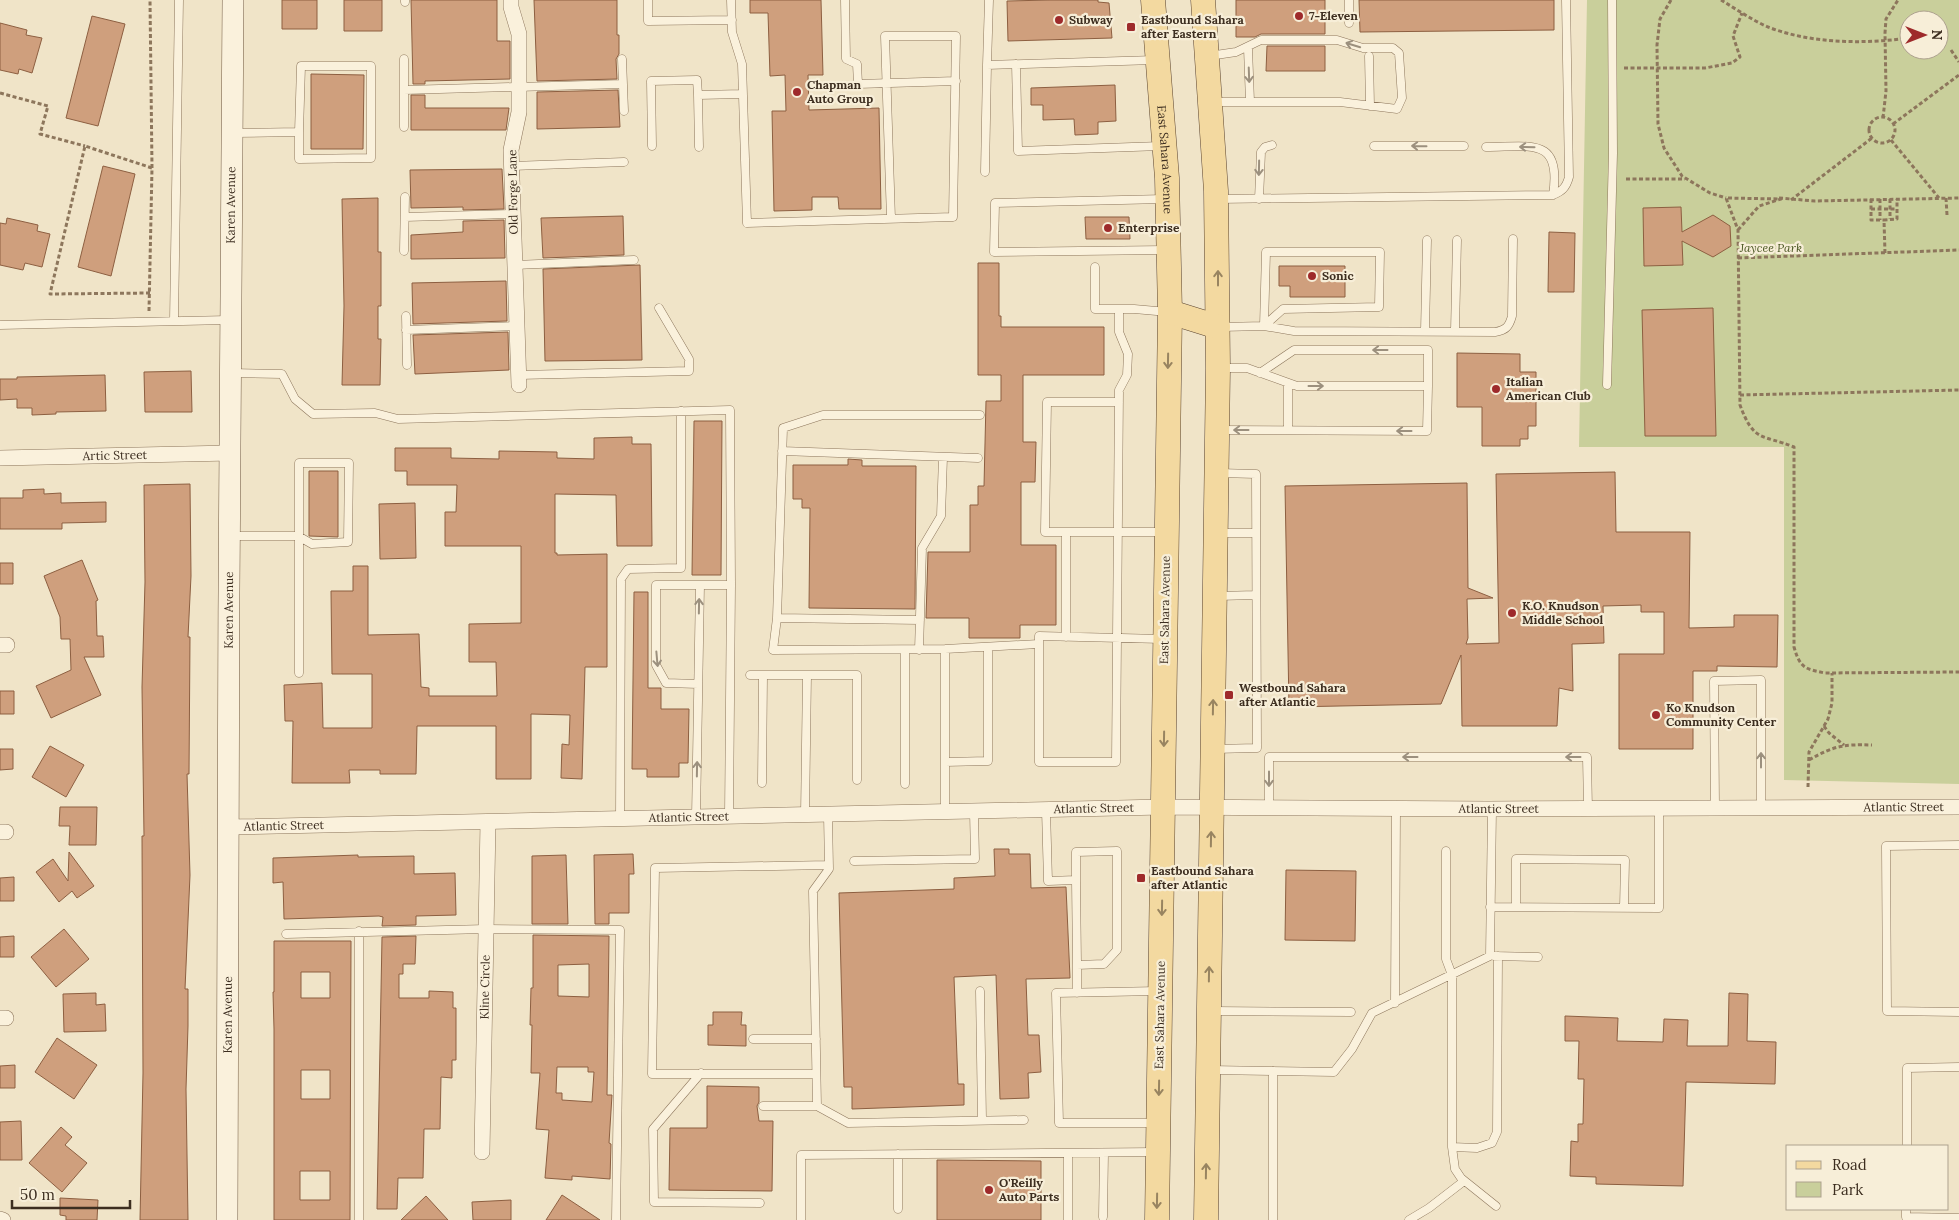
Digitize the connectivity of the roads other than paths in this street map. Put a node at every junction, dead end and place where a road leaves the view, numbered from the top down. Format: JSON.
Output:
{"nodes":[{"id":1,"x":179,"y":0,"type":"edge"},
{"id":2,"x":233,"y":0,"type":"edge"},
{"id":3,"x":511,"y":0,"type":"edge"},
{"id":4,"x":648,"y":0,"type":"edge"},
{"id":5,"x":731,"y":0,"type":"edge"},
{"id":6,"x":845,"y":0,"type":"edge"},
{"id":7,"x":989,"y":0,"type":"edge"},
{"id":8,"x":1153,"y":0,"type":"edge"},
{"id":9,"x":1203,"y":0,"type":"edge"},
{"id":10,"x":1349,"y":0,"type":"edge"},
{"id":11,"x":1566,"y":0,"type":"edge"},
{"id":12,"x":1612,"y":0,"type":"edge"},
{"id":13,"x":732,"y":20,"type":"junction"},
{"id":14,"x":1350,"y":23,"type":"dead end"},
{"id":15,"x":1248,"y":48,"type":"junction"},
{"id":16,"x":1207,"y":56,"type":"junction"},
{"id":17,"x":1369,"y":56,"type":"dead end"},
{"id":18,"x":404,"y":58,"type":"dead end"},
{"id":19,"x":622,"y":58,"type":"dead end"},
{"id":20,"x":1157,"y":60,"type":"junction"},
{"id":21,"x":1016,"y":64,"type":"junction"},
{"id":22,"x":986,"y":65,"type":"junction"},
{"id":23,"x":956,"y":81,"type":"junction"},
{"id":24,"x":887,"y":82,"type":"junction"},
{"id":25,"x":623,"y":84,"type":"junction"},
{"id":26,"x":519,"y":87,"type":"junction"},
{"id":27,"x":404,"y":90,"type":"junction"},
{"id":28,"x":743,"y":94,"type":"junction"},
{"id":29,"x":698,"y":95,"type":"junction"},
{"id":30,"x":1211,"y":102,"type":"junction"},
{"id":31,"x":1250,"y":102,"type":"junction"},
{"id":32,"x":1370,"y":106,"type":"junction"},
{"id":33,"x":624,"y":111,"type":"dead end"},
{"id":34,"x":404,"y":126,"type":"dead end"},
{"id":35,"x":299,"y":132,"type":"junction"},
{"id":36,"x":231,"y":133,"type":"junction"},
{"id":37,"x":1272,"y":145,"type":"dead end"},
{"id":38,"x":652,"y":146,"type":"dead end"},
{"id":39,"x":1165,"y":146,"type":"junction"},
{"id":40,"x":1374,"y":146,"type":"dead end"},
{"id":41,"x":1464,"y":146,"type":"dead end"},
{"id":42,"x":699,"y":147,"type":"dead end"},
{"id":43,"x":1486,"y":147,"type":"dead end"},
{"id":44,"x":624,"y":162,"type":"dead end"},
{"id":45,"x":512,"y":166,"type":"junction"},
{"id":46,"x":986,"y":172,"type":"dead end"},
{"id":47,"x":1553,"y":195,"type":"junction"},
{"id":48,"x":405,"y":197,"type":"dead end"},
{"id":49,"x":1168,"y":199,"type":"junction"},
{"id":50,"x":1217,"y":199,"type":"junction"},
{"id":51,"x":1259,"y":199,"type":"junction"},
{"id":52,"x":513,"y":214,"type":"junction"},
{"id":53,"x":405,"y":217,"type":"junction"},
{"id":54,"x":891,"y":219,"type":"junction"},
{"id":55,"x":1513,"y":239,"type":"dead end"},
{"id":56,"x":1427,"y":240,"type":"dead end"},
{"id":57,"x":1457,"y":240,"type":"dead end"},
{"id":58,"x":1169,"y":250,"type":"junction"},
{"id":59,"x":404,"y":251,"type":"dead end"},
{"id":60,"x":634,"y":260,"type":"dead end"},
{"id":61,"x":515,"y":265,"type":"junction"},
{"id":62,"x":1095,"y":267,"type":"dead end"},
{"id":63,"x":659,"y":308,"type":"dead end"},
{"id":64,"x":1119,"y":309,"type":"junction"},
{"id":65,"x":1170,"y":312,"type":"junction"},
{"id":66,"x":406,"y":316,"type":"dead end"},
{"id":67,"x":230,"y":320,"type":"junction"},
{"id":68,"x":174,"y":321,"type":"junction"},
{"id":69,"x":0,"y":325,"type":"edge"},
{"id":70,"x":517,"y":326,"type":"junction"},
{"id":71,"x":1264,"y":326,"type":"junction"},
{"id":72,"x":1218,"y":327,"type":"junction"},
{"id":73,"x":406,"y":330,"type":"junction"},
{"id":74,"x":1425,"y":331,"type":"junction"},
{"id":75,"x":1454,"y":331,"type":"junction"},
{"id":76,"x":407,"y":365,"type":"dead end"},
{"id":77,"x":1218,"y":368,"type":"junction"},
{"id":78,"x":230,"y":373,"type":"junction"},
{"id":79,"x":1260,"y":373,"type":"junction"},
{"id":80,"x":519,"y":380,"type":"joint"},
{"id":81,"x":1288,"y":383,"type":"junction"},
{"id":82,"x":1607,"y":385,"type":"dead end"},
{"id":83,"x":1428,"y":386,"type":"junction"},
{"id":84,"x":1119,"y":402,"type":"junction"},
{"id":85,"x":681,"y":411,"type":"junction"},
{"id":86,"x":980,"y":415,"type":"dead end"},
{"id":87,"x":1217,"y":430,"type":"junction"},
{"id":88,"x":1288,"y":430,"type":"junction"},
{"id":89,"x":782,"y":452,"type":"junction"},
{"id":90,"x":230,"y":453,"type":"junction"},
{"id":91,"x":943,"y":456,"type":"junction"},
{"id":92,"x":0,"y":458,"type":"edge"},
{"id":93,"x":978,"y":458,"type":"dead end"},
{"id":94,"x":1216,"y":473,"type":"junction"},
{"id":95,"x":1066,"y":532,"type":"junction"},
{"id":96,"x":1118,"y":532,"type":"junction"},
{"id":97,"x":1166,"y":532,"type":"junction"},
{"id":98,"x":1216,"y":533,"type":"junction"},
{"id":99,"x":1256,"y":534,"type":"junction"},
{"id":100,"x":230,"y":536,"type":"junction"},
{"id":101,"x":298,"y":536,"type":"junction"},
{"id":102,"x":700,"y":585,"type":"junction"},
{"id":103,"x":731,"y":585,"type":"junction"},
{"id":104,"x":1256,"y":595,"type":"junction"},
{"id":105,"x":1215,"y":596,"type":"junction"},
{"id":106,"x":778,"y":618,"type":"junction"},
{"id":107,"x":920,"y":620,"type":"junction"},
{"id":108,"x":1066,"y":637,"type":"junction"},
{"id":109,"x":1117,"y":638,"type":"junction"},
{"id":110,"x":1165,"y":639,"type":"junction"},
{"id":111,"x":1039,"y":644,"type":"junction"},
{"id":112,"x":988,"y":647,"type":"junction"},
{"id":113,"x":945,"y":649,"type":"junction"},
{"id":114,"x":905,"y":650,"type":"junction"},
{"id":115,"x":919,"y":650,"type":"junction"},
{"id":116,"x":298,"y":673,"type":"dead end"},
{"id":117,"x":750,"y":675,"type":"dead end"},
{"id":118,"x":763,"y":675,"type":"junction"},
{"id":119,"x":807,"y":675,"type":"junction"},
{"id":120,"x":698,"y":684,"type":"junction"},
{"id":121,"x":1257,"y":748,"type":"junction"},
{"id":122,"x":1212,"y":749,"type":"junction"},
{"id":123,"x":1269,"y":757,"type":"junction"},
{"id":124,"x":945,"y":762,"type":"junction"},
{"id":125,"x":857,"y":780,"type":"dead end"},
{"id":126,"x":762,"y":783,"type":"dead end"},
{"id":127,"x":905,"y":784,"type":"dead end"},
{"id":128,"x":1163,"y":807,"type":"junction"},
{"id":129,"x":1959,"y":807,"type":"edge"},
{"id":130,"x":1211,"y":808,"type":"junction"},
{"id":131,"x":1715,"y":808,"type":"junction"},
{"id":132,"x":1761,"y":808,"type":"junction"},
{"id":133,"x":1269,"y":809,"type":"junction"},
{"id":134,"x":1396,"y":809,"type":"junction"},
{"id":135,"x":1588,"y":809,"type":"junction"},
{"id":136,"x":1659,"y":809,"type":"junction"},
{"id":137,"x":1046,"y":810,"type":"junction"},
{"id":138,"x":1492,"y":810,"type":"junction"},
{"id":139,"x":946,"y":812,"type":"junction"},
{"id":140,"x":974,"y":812,"type":"junction"},
{"id":141,"x":805,"y":815,"type":"junction"},
{"id":142,"x":828,"y":815,"type":"junction"},
{"id":143,"x":729,"y":817,"type":"junction"},
{"id":144,"x":696,"y":818,"type":"junction"},
{"id":145,"x":620,"y":819,"type":"junction"},
{"id":146,"x":488,"y":822,"type":"junction"},
{"id":147,"x":228,"y":827,"type":"junction"},
{"id":148,"x":1959,"y":845,"type":"edge"},
{"id":149,"x":1446,"y":851,"type":"dead end"},
{"id":150,"x":854,"y":861,"type":"dead end"},
{"id":151,"x":829,"y":865,"type":"junction"},
{"id":152,"x":1076,"y":880,"type":"junction"},
{"id":153,"x":1490,"y":907,"type":"junction"},
{"id":154,"x":1516,"y":907,"type":"junction"},
{"id":155,"x":1624,"y":908,"type":"junction"},
{"id":156,"x":486,"y":929,"type":"junction"},
{"id":157,"x":359,"y":931,"type":"junction"},
{"id":158,"x":286,"y":934,"type":"dead end"},
{"id":159,"x":1494,"y":956,"type":"junction"},
{"id":160,"x":1538,"y":956,"type":"dead end"},
{"id":161,"x":1077,"y":965,"type":"junction"},
{"id":162,"x":1452,"y":974,"type":"junction"},
{"id":163,"x":980,"y":991,"type":"dead end"},
{"id":164,"x":1160,"y":991,"type":"junction"},
{"id":165,"x":1077,"y":992,"type":"junction"},
{"id":166,"x":1395,"y":1002,"type":"junction"},
{"id":167,"x":1209,"y":1011,"type":"junction"},
{"id":168,"x":1350,"y":1012,"type":"dead end"},
{"id":169,"x":1959,"y":1012,"type":"edge"},
{"id":170,"x":753,"y":1038,"type":"dead end"},
{"id":171,"x":816,"y":1039,"type":"junction"},
{"id":172,"x":1959,"y":1067,"type":"edge"},
{"id":173,"x":1208,"y":1070,"type":"junction"},
{"id":174,"x":1273,"y":1071,"type":"junction"},
{"id":175,"x":701,"y":1073,"type":"junction"},
{"id":176,"x":816,"y":1074,"type":"junction"},
{"id":177,"x":763,"y":1106,"type":"dead end"},
{"id":178,"x":817,"y":1106,"type":"junction"},
{"id":179,"x":982,"y":1120,"type":"junction"},
{"id":180,"x":1024,"y":1120,"type":"dead end"},
{"id":181,"x":1158,"y":1123,"type":"junction"},
{"id":182,"x":1907,"y":1145,"type":"edge"},
{"id":183,"x":1452,"y":1148,"type":"junction"},
{"id":184,"x":482,"y":1152,"type":"dead end"},
{"id":185,"x":1158,"y":1152,"type":"junction"},
{"id":186,"x":1104,"y":1153,"type":"junction"},
{"id":187,"x":898,"y":1154,"type":"junction"},
{"id":188,"x":1068,"y":1154,"type":"junction"},
{"id":189,"x":1464,"y":1180,"type":"junction"},
{"id":190,"x":760,"y":1204,"type":"dead end"},
{"id":191,"x":1496,"y":1206,"type":"dead end"},
{"id":192,"x":898,"y":1209,"type":"dead end"},
{"id":193,"x":1906,"y":1210,"type":"edge"},
{"id":194,"x":1103,"y":1217,"type":"dead end"},
{"id":195,"x":1959,"y":1218,"type":"edge"},
{"id":196,"x":227,"y":1220,"type":"edge"},
{"id":197,"x":359,"y":1220,"type":"edge"},
{"id":198,"x":616,"y":1220,"type":"edge"},
{"id":199,"x":801,"y":1220,"type":"edge"},
{"id":200,"x":1068,"y":1220,"type":"edge"},
{"id":201,"x":1157,"y":1220,"type":"edge"},
{"id":202,"x":1206,"y":1220,"type":"edge"},
{"id":203,"x":1273,"y":1220,"type":"edge"},
{"id":204,"x":1408,"y":1220,"type":"edge"}],
"edges":[{"from":1,"to":68,"type":"lane"},
{"from":2,"to":36,"type":"street","name":"Karen Avenue"},
{"from":3,"to":26,"type":"street","name":"Old Forge Lane"},
{"from":4,"to":13,"type":"lane"},
{"from":5,"to":13,"type":"lane"},
{"from":6,"to":24,"type":"lane"},
{"from":7,"to":22,"type":"lane"},
{"from":8,"to":20,"type":"main road","name":"East Sahara Avenue"},
{"from":9,"to":16,"type":"main road"},
{"from":10,"to":14,"type":"lane"},
{"from":11,"to":47,"type":"lane"},
{"from":12,"to":82,"type":"lane"},
{"from":13,"to":28,"type":"lane"},
{"from":15,"to":16,"type":"lane"},
{"from":15,"to":31,"type":"lane","one_way":true},
{"from":32,"to":15,"type":"lane","one_way":true},
{"from":16,"to":30,"type":"main road"},
{"from":17,"to":32,"type":"lane"},
{"from":18,"to":27,"type":"lane"},
{"from":19,"to":25,"type":"lane"},
{"from":20,"to":21,"type":"lane"},
{"from":20,"to":39,"type":"main road","name":"East Sahara Avenue"},
{"from":21,"to":22,"type":"lane"},
{"from":21,"to":39,"type":"lane"},
{"from":22,"to":46,"type":"lane"},
{"from":23,"to":24,"type":"lane"},
{"from":23,"to":24,"type":"lane"},
{"from":23,"to":54,"type":"lane"},
{"from":24,"to":54,"type":"lane"},
{"from":25,"to":26,"type":"lane"},
{"from":25,"to":33,"type":"lane"},
{"from":26,"to":27,"type":"lane"},
{"from":26,"to":45,"type":"street","name":"Old Forge Lane"},
{"from":27,"to":34,"type":"lane"},
{"from":28,"to":29,"type":"lane"},
{"from":28,"to":54,"type":"lane"},
{"from":29,"to":38,"type":"lane"},
{"from":29,"to":42,"type":"lane"},
{"from":30,"to":31,"type":"lane"},
{"from":30,"to":50,"type":"main road"},
{"from":31,"to":32,"type":"lane"},
{"from":35,"to":35,"type":"lane"},
{"from":35,"to":36,"type":"lane"},
{"from":36,"to":67,"type":"street","name":"Karen Avenue"},
{"from":37,"to":51,"type":"lane","one_way":true},
{"from":39,"to":49,"type":"main road","name":"East Sahara Avenue"},
{"from":41,"to":40,"type":"lane","one_way":true},
{"from":47,"to":43,"type":"lane","one_way":true},
{"from":44,"to":45,"type":"lane"},
{"from":45,"to":52,"type":"street","name":"Old Forge Lane"},
{"from":47,"to":51,"type":"lane"},
{"from":48,"to":53,"type":"lane"},
{"from":49,"to":58,"type":"main road","name":"East Sahara Avenue"},
{"from":49,"to":58,"type":"lane"},
{"from":50,"to":51,"type":"lane"},
{"from":72,"to":50,"type":"main road","one_way":true},
{"from":52,"to":53,"type":"lane"},
{"from":52,"to":61,"type":"street","name":"Old Forge Lane"},
{"from":53,"to":59,"type":"lane"},
{"from":55,"to":75,"type":"lane"},
{"from":56,"to":74,"type":"lane"},
{"from":57,"to":75,"type":"lane"},
{"from":58,"to":65,"type":"main road","name":"East Sahara Avenue"},
{"from":60,"to":61,"type":"lane"},
{"from":61,"to":70,"type":"street","name":"Old Forge Lane"},
{"from":62,"to":64,"type":"lane"},
{"from":63,"to":80,"type":"lane"},
{"from":64,"to":65,"type":"lane"},
{"from":64,"to":84,"type":"lane"},
{"from":65,"to":72,"type":"main road"},
{"from":65,"to":97,"type":"main road","name":"East Sahara Avenue","one_way":true},
{"from":66,"to":73,"type":"lane"},
{"from":67,"to":68,"type":"lane"},
{"from":67,"to":78,"type":"street","name":"Karen Avenue"},
{"from":68,"to":69,"type":"lane"},
{"from":70,"to":73,"type":"lane"},
{"from":70,"to":80,"type":"street","name":"Old Forge Lane"},
{"from":71,"to":71,"type":"lane"},
{"from":71,"to":72,"type":"lane"},
{"from":71,"to":74,"type":"lane"},
{"from":72,"to":77,"type":"main road"},
{"from":73,"to":76,"type":"lane"},
{"from":74,"to":75,"type":"lane"},
{"from":77,"to":79,"type":"lane"},
{"from":77,"to":87,"type":"main road"},
{"from":78,"to":85,"type":"lane"},
{"from":78,"to":90,"type":"street","name":"Karen Avenue"},
{"from":79,"to":81,"type":"lane"},
{"from":83,"to":79,"type":"lane","one_way":true},
{"from":81,"to":83,"type":"lane","one_way":true},
{"from":81,"to":88,"type":"lane"},
{"from":83,"to":88,"type":"lane","one_way":true},
{"from":84,"to":95,"type":"lane"},
{"from":84,"to":96,"type":"lane"},
{"from":85,"to":103,"type":"lane"},
{"from":85,"to":145,"type":"lane"},
{"from":86,"to":89,"type":"lane"},
{"from":88,"to":87,"type":"lane","one_way":true},
{"from":87,"to":94,"type":"main road"},
{"from":89,"to":91,"type":"lane"},
{"from":89,"to":106,"type":"lane"},
{"from":90,"to":92,"type":"street","name":"Artic Street"},
{"from":90,"to":100,"type":"street","name":"Karen Avenue"},
{"from":91,"to":93,"type":"lane"},
{"from":91,"to":107,"type":"lane"},
{"from":94,"to":98,"type":"main road"},
{"from":94,"to":99,"type":"lane"},
{"from":95,"to":96,"type":"lane"},
{"from":95,"to":108,"type":"lane"},
{"from":96,"to":97,"type":"lane"},
{"from":96,"to":109,"type":"lane"},
{"from":97,"to":110,"type":"main road","name":"East Sahara Avenue"},
{"from":98,"to":99,"type":"lane"},
{"from":98,"to":105,"type":"main road"},
{"from":99,"to":104,"type":"lane"},
{"from":100,"to":101,"type":"lane"},
{"from":100,"to":147,"type":"street","name":"Karen Avenue"},
{"from":101,"to":101,"type":"lane"},
{"from":101,"to":116,"type":"lane"},
{"from":102,"to":103,"type":"lane"},
{"from":120,"to":102,"type":"lane","one_way":true},
{"from":102,"to":120,"type":"lane","one_way":true},
{"from":103,"to":143,"type":"lane"},
{"from":104,"to":105,"type":"lane"},
{"from":104,"to":121,"type":"lane"},
{"from":122,"to":105,"type":"main road","one_way":true},
{"from":106,"to":107,"type":"lane"},
{"from":106,"to":114,"type":"lane"},
{"from":107,"to":115,"type":"lane"},
{"from":108,"to":109,"type":"lane"},
{"from":108,"to":111,"type":"lane"},
{"from":109,"to":110,"type":"lane"},
{"from":109,"to":111,"type":"lane"},
{"from":110,"to":128,"type":"main road","name":"East Sahara Avenue","one_way":true},
{"from":111,"to":112,"type":"lane"},
{"from":112,"to":113,"type":"lane"},
{"from":112,"to":124,"type":"lane"},
{"from":113,"to":115,"type":"lane"},
{"from":113,"to":124,"type":"lane"},
{"from":114,"to":115,"type":"lane"},
{"from":114,"to":127,"type":"lane"},
{"from":117,"to":118,"type":"lane"},
{"from":118,"to":119,"type":"lane"},
{"from":118,"to":126,"type":"lane"},
{"from":119,"to":125,"type":"lane"},
{"from":119,"to":141,"type":"lane"},
{"from":144,"to":120,"type":"lane","one_way":true},
{"from":121,"to":122,"type":"lane"},
{"from":121,"to":123,"type":"lane"},
{"from":122,"to":130,"type":"main road"},
{"from":123,"to":133,"type":"lane","one_way":true},
{"from":135,"to":123,"type":"lane","one_way":true},
{"from":124,"to":139,"type":"lane"},
{"from":128,"to":130,"type":"street","name":"Atlantic Street"},
{"from":128,"to":137,"type":"street","name":"Atlantic Street"},
{"from":128,"to":164,"type":"main road","name":"East Sahara Avenue","one_way":true},
{"from":129,"to":132,"type":"street","name":"Atlantic Street"},
{"from":130,"to":133,"type":"street","name":"Atlantic Street"},
{"from":167,"to":130,"type":"main road","one_way":true},
{"from":131,"to":132,"type":"street","name":"Atlantic Street"},
{"from":132,"to":131,"type":"lane","one_way":true},
{"from":131,"to":136,"type":"street","name":"Atlantic Street"},
{"from":133,"to":134,"type":"street","name":"Atlantic Street"},
{"from":134,"to":138,"type":"street","name":"Atlantic Street"},
{"from":134,"to":166,"type":"lane"},
{"from":135,"to":136,"type":"street","name":"Atlantic Street"},
{"from":135,"to":138,"type":"street","name":"Atlantic Street"},
{"from":136,"to":155,"type":"lane"},
{"from":137,"to":140,"type":"street","name":"Atlantic Street"},
{"from":137,"to":152,"type":"lane"},
{"from":138,"to":153,"type":"lane"},
{"from":139,"to":140,"type":"street","name":"Atlantic Street"},
{"from":139,"to":142,"type":"street","name":"Atlantic Street"},
{"from":140,"to":150,"type":"lane"},
{"from":141,"to":142,"type":"street","name":"Atlantic Street"},
{"from":141,"to":143,"type":"street","name":"Atlantic Street"},
{"from":142,"to":151,"type":"lane"},
{"from":143,"to":144,"type":"street","name":"Atlantic Street"},
{"from":144,"to":145,"type":"street","name":"Atlantic Street"},
{"from":145,"to":146,"type":"street","name":"Atlantic Street"},
{"from":146,"to":147,"type":"street","name":"Atlantic Street"},
{"from":146,"to":156,"type":"street","name":"Kline Circle"},
{"from":147,"to":196,"type":"street","name":"Karen Avenue"},
{"from":148,"to":169,"type":"lane"},
{"from":149,"to":162,"type":"lane"},
{"from":151,"to":171,"type":"lane"},
{"from":151,"to":175,"type":"lane"},
{"from":152,"to":161,"type":"lane"},
{"from":152,"to":161,"type":"lane"},
{"from":153,"to":154,"type":"lane"},
{"from":153,"to":159,"type":"lane"},
{"from":154,"to":155,"type":"lane"},
{"from":154,"to":155,"type":"lane"},
{"from":156,"to":157,"type":"lane"},
{"from":156,"to":184,"type":"street","name":"Kline Circle"},
{"from":156,"to":198,"type":"lane"},
{"from":157,"to":158,"type":"lane"},
{"from":157,"to":197,"type":"lane"},
{"from":159,"to":160,"type":"lane"},
{"from":159,"to":162,"type":"lane"},
{"from":159,"to":183,"type":"lane"},
{"from":161,"to":165,"type":"lane"},
{"from":162,"to":166,"type":"lane"},
{"from":162,"to":183,"type":"lane"},
{"from":163,"to":179,"type":"lane"},
{"from":164,"to":165,"type":"lane"},
{"from":164,"to":181,"type":"main road","name":"East Sahara Avenue","one_way":true},
{"from":165,"to":181,"type":"lane"},
{"from":166,"to":174,"type":"lane"},
{"from":167,"to":168,"type":"lane"},
{"from":167,"to":173,"type":"main road"},
{"from":170,"to":171,"type":"lane"},
{"from":171,"to":176,"type":"lane"},
{"from":172,"to":182,"type":"lane"},
{"from":173,"to":174,"type":"lane"},
{"from":202,"to":173,"type":"main road","one_way":true},
{"from":174,"to":203,"type":"lane"},
{"from":175,"to":176,"type":"lane"},
{"from":175,"to":190,"type":"lane"},
{"from":176,"to":178,"type":"lane"},
{"from":177,"to":178,"type":"lane"},
{"from":178,"to":179,"type":"lane"},
{"from":179,"to":180,"type":"lane"},
{"from":181,"to":185,"type":"main road","name":"East Sahara Avenue"},
{"from":183,"to":189,"type":"lane"},
{"from":185,"to":186,"type":"lane"},
{"from":185,"to":201,"type":"main road","name":"East Sahara Avenue","one_way":true},
{"from":186,"to":188,"type":"lane"},
{"from":186,"to":194,"type":"lane"},
{"from":187,"to":188,"type":"lane"},
{"from":187,"to":192,"type":"lane"},
{"from":187,"to":199,"type":"lane"},
{"from":188,"to":200,"type":"lane"},
{"from":189,"to":191,"type":"lane"},
{"from":189,"to":204,"type":"lane"},
{"from":193,"to":195,"type":"lane"}]}
